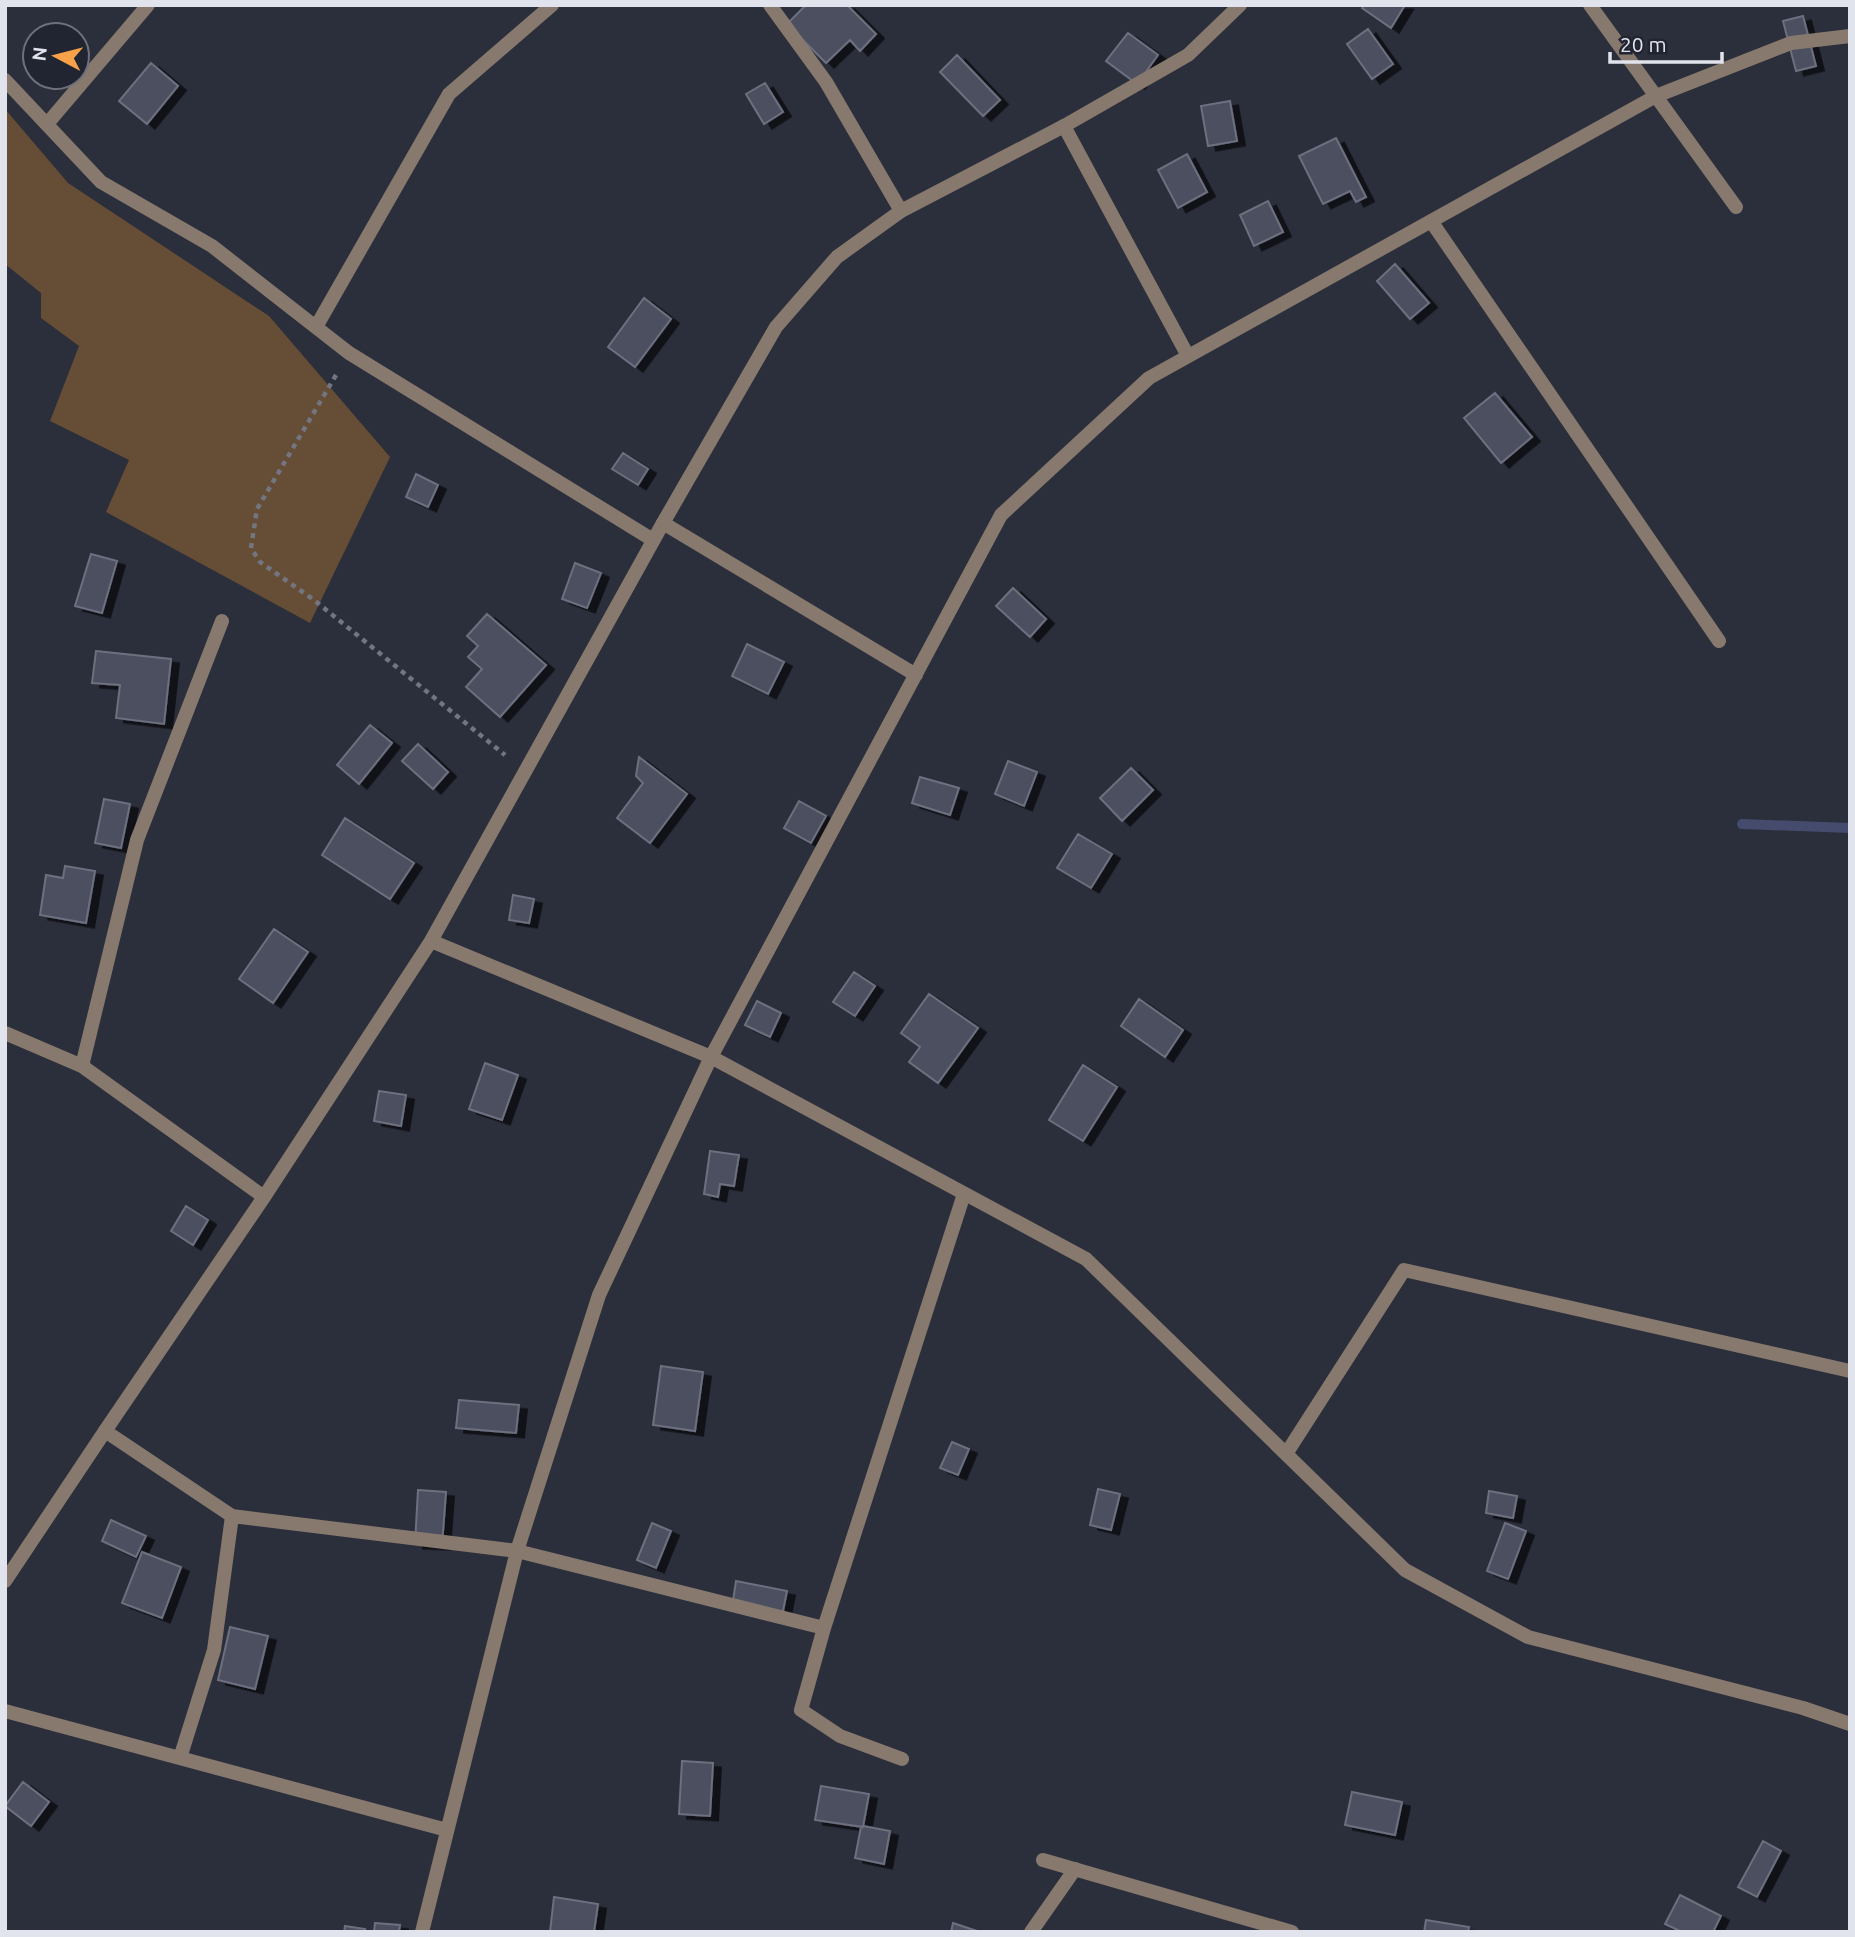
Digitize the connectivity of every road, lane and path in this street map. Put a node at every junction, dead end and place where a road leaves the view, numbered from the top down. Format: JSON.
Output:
{"nodes":[{"id":1,"x":148,"y":5,"type":"edge"},
{"id":2,"x":552,"y":5,"type":"edge"},
{"id":3,"x":770,"y":5,"type":"edge"},
{"id":4,"x":1240,"y":5,"type":"edge"},
{"id":5,"x":1590,"y":5,"type":"edge"},
{"id":6,"x":1850,"y":36,"type":"edge"},
{"id":7,"x":5,"y":80,"type":"edge"},
{"id":8,"x":1656,"y":96,"type":"junction"},
{"id":9,"x":47,"y":124,"type":"junction"},
{"id":10,"x":1064,"y":126,"type":"junction"},
{"id":11,"x":1736,"y":207,"type":"dead end"},
{"id":12,"x":901,"y":211,"type":"junction"},
{"id":13,"x":1431,"y":221,"type":"junction"},
{"id":14,"x":316,"y":327,"type":"junction"},
{"id":15,"x":349,"y":353,"type":"junction"},
{"id":16,"x":1188,"y":356,"type":"junction"},
{"id":17,"x":663,"y":523,"type":"junction"},
{"id":18,"x":653,"y":540,"type":"junction"},
{"id":19,"x":222,"y":621,"type":"dead end"},
{"id":20,"x":1719,"y":641,"type":"dead end"},
{"id":21,"x":916,"y":674,"type":"junction"},
{"id":22,"x":524,"y":771,"type":"junction"},
{"id":23,"x":431,"y":941,"type":"junction"},
{"id":24,"x":5,"y":1033,"type":"edge"},
{"id":25,"x":711,"y":1057,"type":"junction"},
{"id":26,"x":82,"y":1066,"type":"junction"},
{"id":27,"x":964,"y":1194,"type":"junction"},
{"id":28,"x":264,"y":1197,"type":"junction"},
{"id":29,"x":1850,"y":1371,"type":"edge"},
{"id":30,"x":104,"y":1431,"type":"junction"},
{"id":31,"x":1286,"y":1454,"type":"junction"},
{"id":32,"x":232,"y":1516,"type":"junction"},
{"id":33,"x":517,"y":1551,"type":"junction"},
{"id":34,"x":5,"y":1581,"type":"edge"},
{"id":35,"x":824,"y":1628,"type":"junction"},
{"id":36,"x":5,"y":1711,"type":"edge"},
{"id":37,"x":1850,"y":1724,"type":"edge"},
{"id":38,"x":180,"y":1758,"type":"junction"},
{"id":39,"x":902,"y":1759,"type":"dead end"},
{"id":40,"x":447,"y":1830,"type":"junction"},
{"id":41,"x":1043,"y":1860,"type":"dead end"},
{"id":42,"x":1075,"y":1870,"type":"junction"},
{"id":43,"x":422,"y":1932,"type":"edge"},
{"id":44,"x":1031,"y":1932,"type":"edge"},
{"id":45,"x":1292,"y":1932,"type":"edge"}],
"edges":[{"from":1,"to":9,"type":"street"},
{"from":2,"to":14,"type":"street"},
{"from":3,"to":12,"type":"street"},
{"from":4,"to":10,"type":"street"},
{"from":5,"to":8,"type":"street"},
{"from":6,"to":8,"type":"street"},
{"from":7,"to":9,"type":"street"},
{"from":8,"to":11,"type":"street"},
{"from":8,"to":13,"type":"street"},
{"from":9,"to":14,"type":"street"},
{"from":10,"to":12,"type":"street"},
{"from":10,"to":16,"type":"street"},
{"from":12,"to":17,"type":"street"},
{"from":13,"to":16,"type":"street"},
{"from":13,"to":20,"type":"street"},
{"from":14,"to":15,"type":"street"},
{"from":15,"to":18,"type":"street"},
{"from":15,"to":22,"type":"path"},
{"from":16,"to":21,"type":"street"},
{"from":17,"to":18,"type":"street"},
{"from":17,"to":21,"type":"street"},
{"from":18,"to":22,"type":"street"},
{"from":19,"to":26,"type":"street"},
{"from":21,"to":25,"type":"street"},
{"from":22,"to":23,"type":"street"},
{"from":23,"to":25,"type":"street"},
{"from":23,"to":28,"type":"street"},
{"from":24,"to":26,"type":"street"},
{"from":25,"to":27,"type":"street"},
{"from":25,"to":33,"type":"street"},
{"from":26,"to":28,"type":"street"},
{"from":27,"to":31,"type":"street"},
{"from":27,"to":35,"type":"street"},
{"from":28,"to":30,"type":"street"},
{"from":29,"to":31,"type":"street"},
{"from":30,"to":32,"type":"street"},
{"from":30,"to":34,"type":"street"},
{"from":31,"to":37,"type":"street"},
{"from":32,"to":33,"type":"street"},
{"from":32,"to":38,"type":"street"},
{"from":33,"to":35,"type":"street"},
{"from":33,"to":40,"type":"street"},
{"from":35,"to":39,"type":"street"},
{"from":36,"to":38,"type":"street"},
{"from":38,"to":40,"type":"street"},
{"from":40,"to":43,"type":"street"},
{"from":41,"to":42,"type":"street"},
{"from":42,"to":44,"type":"street"},
{"from":42,"to":45,"type":"street"}]}
